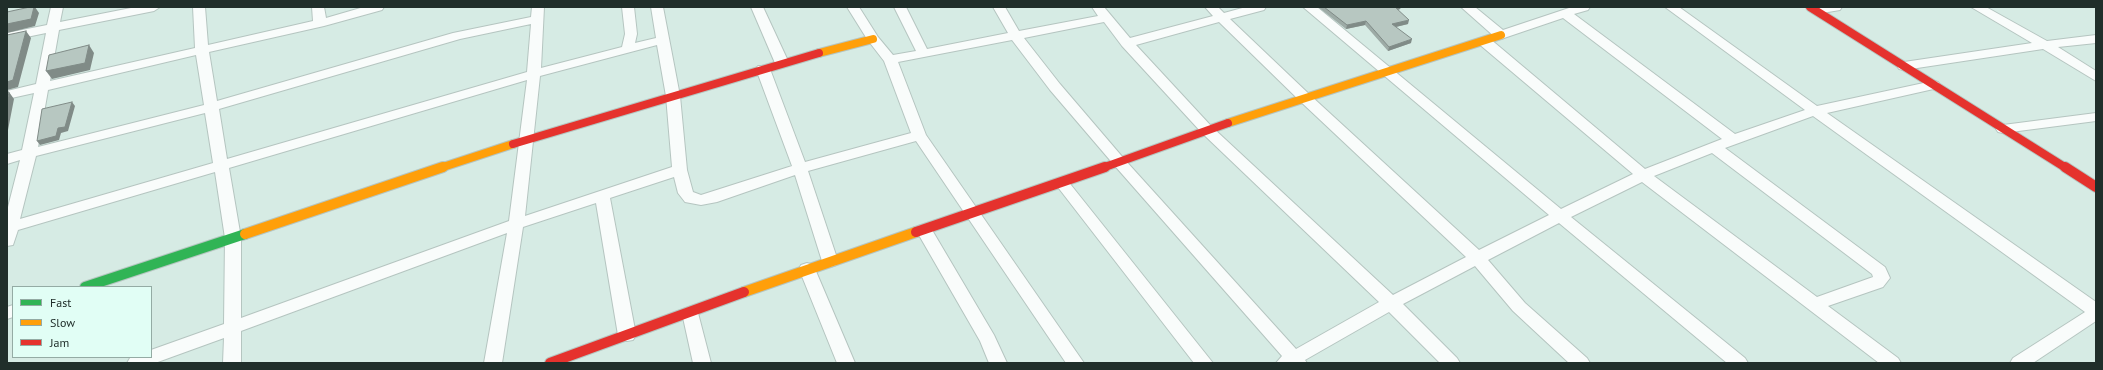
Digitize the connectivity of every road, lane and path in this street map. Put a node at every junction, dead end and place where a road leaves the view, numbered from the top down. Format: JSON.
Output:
{"nodes":[{"id":1,"x":57,"y":7,"type":"edge"},
{"id":2,"x":154,"y":7,"type":"edge"},
{"id":3,"x":199,"y":7,"type":"edge"},
{"id":4,"x":318,"y":7,"type":"edge"},
{"id":5,"x":378,"y":7,"type":"edge"},
{"id":6,"x":628,"y":7,"type":"edge"},
{"id":7,"x":657,"y":7,"type":"edge"},
{"id":8,"x":757,"y":7,"type":"edge"},
{"id":9,"x":852,"y":7,"type":"edge"},
{"id":10,"x":900,"y":7,"type":"edge"},
{"id":11,"x":999,"y":7,"type":"edge"},
{"id":12,"x":1211,"y":7,"type":"edge"},
{"id":13,"x":1260,"y":7,"type":"edge"},
{"id":14,"x":1309,"y":7,"type":"edge"},
{"id":15,"x":1467,"y":7,"type":"edge"},
{"id":16,"x":1584,"y":7,"type":"edge"},
{"id":17,"x":1670,"y":7,"type":"edge"},
{"id":18,"x":1836,"y":7,"type":"edge"},
{"id":19,"x":1977,"y":7,"type":"edge"},
{"id":20,"x":1813,"y":9,"type":"edge"},
{"id":21,"x":538,"y":13,"type":"edge"},
{"id":22,"x":1102,"y":13,"type":"edge"},
{"id":23,"x":1566,"y":14,"type":"junction"},
{"id":24,"x":1220,"y":17,"type":"junction"},
{"id":25,"x":320,"y":23,"type":"junction"},
{"id":26,"x":52,"y":28,"type":"junction"},
{"id":27,"x":1501,"y":35,"type":"junction"},
{"id":28,"x":1016,"y":36,"type":"junction"},
{"id":29,"x":7,"y":37,"type":"edge"},
{"id":30,"x":2096,"y":39,"type":"edge"},
{"id":31,"x":663,"y":40,"type":"junction"},
{"id":32,"x":873,"y":40,"type":"junction"},
{"id":33,"x":1484,"y":41,"type":"junction"},
{"id":34,"x":1127,"y":43,"type":"junction"},
{"id":35,"x":2045,"y":45,"type":"junction"},
{"id":36,"x":628,"y":48,"type":"junction"},
{"id":37,"x":202,"y":50,"type":"junction"},
{"id":38,"x":923,"y":53,"type":"junction"},
{"id":39,"x":890,"y":60,"type":"junction"},
{"id":40,"x":782,"y":63,"type":"junction"},
{"id":41,"x":1904,"y":66,"type":"junction"},
{"id":42,"x":763,"y":69,"type":"junction"},
{"id":43,"x":1389,"y":72,"type":"junction"},
{"id":44,"x":534,"y":74,"type":"junction"},
{"id":45,"x":2096,"y":77,"type":"edge"},
{"id":46,"x":1933,"y":85,"type":"junction"},
{"id":47,"x":41,"y":88,"type":"junction"},
{"id":48,"x":7,"y":95,"type":"edge"},
{"id":49,"x":673,"y":96,"type":"junction"},
{"id":50,"x":1305,"y":98,"type":"junction"},
{"id":51,"x":211,"y":107,"type":"junction"},
{"id":52,"x":1815,"y":111,"type":"junction"},
{"id":53,"x":2096,"y":117,"type":"edge"},
{"id":54,"x":2003,"y":129,"type":"junction"},
{"id":55,"x":1207,"y":130,"type":"junction"},
{"id":56,"x":919,"y":135,"type":"junction"},
{"id":57,"x":526,"y":140,"type":"junction"},
{"id":58,"x":1733,"y":140,"type":"junction"},
{"id":59,"x":1715,"y":148,"type":"junction"},
{"id":60,"x":29,"y":154,"type":"junction"},
{"id":61,"x":7,"y":160,"type":"edge"},
{"id":62,"x":1120,"y":163,"type":"junction"},
{"id":63,"x":222,"y":166,"type":"junction"},
{"id":64,"x":800,"y":168,"type":"junction"},
{"id":65,"x":680,"y":170,"type":"junction"},
{"id":66,"x":1643,"y":175,"type":"junction"},
{"id":67,"x":1062,"y":183,"type":"junction"},
{"id":68,"x":2096,"y":187,"type":"edge"},
{"id":69,"x":602,"y":195,"type":"junction"},
{"id":70,"x":973,"y":213,"type":"junction"},
{"id":71,"x":1560,"y":216,"type":"junction"},
{"id":72,"x":516,"y":224,"type":"junction"},
{"id":73,"x":9,"y":228,"type":"edge"},
{"id":74,"x":924,"y":230,"type":"junction"},
{"id":75,"x":233,"y":238,"type":"junction"},
{"id":76,"x":7,"y":241,"type":"edge"},
{"id":77,"x":1477,"y":258,"type":"junction"},
{"id":78,"x":830,"y":261,"type":"junction"},
{"id":79,"x":807,"y":269,"type":"junction"},
{"id":80,"x":88,"y":286,"type":"edge"},
{"id":81,"x":1391,"y":303,"type":"junction"},
{"id":82,"x":1816,"y":304,"type":"junction"},
{"id":83,"x":2096,"y":312,"type":"edge"},
{"id":84,"x":690,"y":313,"type":"junction"},
{"id":85,"x":231,"y":330,"type":"junction"},
{"id":86,"x":627,"y":335,"type":"junction"},
{"id":87,"x":152,"y":357,"type":"edge"},
{"id":88,"x":150,"y":358,"type":"edge"},
{"id":89,"x":1292,"y":361,"type":"edge"},
{"id":90,"x":136,"y":363,"type":"edge"},
{"id":91,"x":232,"y":363,"type":"edge"},
{"id":92,"x":493,"y":363,"type":"edge"},
{"id":93,"x":550,"y":363,"type":"edge"},
{"id":94,"x":702,"y":363,"type":"edge"},
{"id":95,"x":846,"y":363,"type":"edge"},
{"id":96,"x":998,"y":363,"type":"edge"},
{"id":97,"x":1075,"y":363,"type":"edge"},
{"id":98,"x":1204,"y":363,"type":"edge"},
{"id":99,"x":1451,"y":363,"type":"edge"},
{"id":100,"x":1581,"y":363,"type":"edge"},
{"id":101,"x":1738,"y":363,"type":"edge"},
{"id":102,"x":1892,"y":363,"type":"edge"},
{"id":103,"x":2019,"y":363,"type":"edge"}],
"edges":[{"from":1,"to":26,"type":"street"},
{"from":2,"to":26,"type":"street"},
{"from":3,"to":37,"type":"street"},
{"from":4,"to":25,"type":"street"},
{"from":5,"to":25,"type":"street"},
{"from":6,"to":36,"type":"street"},
{"from":7,"to":31,"type":"street"},
{"from":8,"to":40,"type":"street"},
{"from":9,"to":32,"type":"street"},
{"from":10,"to":38,"type":"street"},
{"from":11,"to":28,"type":"street"},
{"from":12,"to":24,"type":"street"},
{"from":13,"to":24,"type":"street"},
{"from":14,"to":43,"type":"street"},
{"from":15,"to":27,"type":"street"},
{"from":16,"to":23,"type":"street"},
{"from":17,"to":52,"type":"street"},
{"from":18,"to":20,"type":"street"},
{"from":19,"to":35,"type":"street"},
{"from":20,"to":41,"type":"street"},
{"from":21,"to":44,"type":"street"},
{"from":21,"to":51,"type":"street"},
{"from":22,"to":28,"type":"street"},
{"from":22,"to":34,"type":"street"},
{"from":23,"to":27,"type":"street"},
{"from":23,"to":58,"type":"street"},
{"from":24,"to":34,"type":"street"},
{"from":24,"to":50,"type":"street"},
{"from":25,"to":37,"type":"street"},
{"from":26,"to":29,"type":"street"},
{"from":26,"to":47,"type":"street"},
{"from":27,"to":33,"type":"street"},
{"from":28,"to":38,"type":"street"},
{"from":28,"to":62,"type":"street"},
{"from":30,"to":35,"type":"street"},
{"from":31,"to":36,"type":"street"},
{"from":31,"to":49,"type":"street"},
{"from":32,"to":39,"type":"street"},
{"from":32,"to":40,"type":"street"},
{"from":33,"to":43,"type":"street"},
{"from":33,"to":66,"type":"street"},
{"from":34,"to":55,"type":"street"},
{"from":35,"to":41,"type":"street"},
{"from":35,"to":45,"type":"street"},
{"from":36,"to":44,"type":"street"},
{"from":37,"to":47,"type":"street"},
{"from":37,"to":51,"type":"street"},
{"from":38,"to":39,"type":"street"},
{"from":39,"to":56,"type":"street"},
{"from":40,"to":42,"type":"street"},
{"from":41,"to":46,"type":"street"},
{"from":42,"to":49,"type":"street"},
{"from":42,"to":64,"type":"street"},
{"from":43,"to":50,"type":"street"},
{"from":43,"to":71,"type":"street"},
{"from":44,"to":57,"type":"street"},
{"from":44,"to":63,"type":"street"},
{"from":46,"to":52,"type":"street"},
{"from":46,"to":54,"type":"street"},
{"from":47,"to":48,"type":"street"},
{"from":47,"to":60,"type":"street"},
{"from":49,"to":57,"type":"street"},
{"from":49,"to":65,"type":"street"},
{"from":50,"to":55,"type":"street"},
{"from":50,"to":77,"type":"street"},
{"from":51,"to":60,"type":"street"},
{"from":51,"to":63,"type":"street"},
{"from":52,"to":58,"type":"street"},
{"from":52,"to":83,"type":"street"},
{"from":53,"to":54,"type":"street"},
{"from":54,"to":68,"type":"street"},
{"from":55,"to":62,"type":"street"},
{"from":55,"to":81,"type":"street"},
{"from":56,"to":64,"type":"street"},
{"from":56,"to":70,"type":"street"},
{"from":57,"to":72,"type":"street"},
{"from":57,"to":75,"type":"street"},
{"from":58,"to":59,"type":"street"},
{"from":59,"to":66,"type":"street"},
{"from":59,"to":82,"type":"street"},
{"from":60,"to":61,"type":"street"},
{"from":60,"to":73,"type":"street"},
{"from":62,"to":67,"type":"street"},
{"from":62,"to":89,"type":"street"},
{"from":63,"to":73,"type":"street"},
{"from":63,"to":75,"type":"street"},
{"from":64,"to":65,"type":"street"},
{"from":64,"to":78,"type":"street"},
{"from":65,"to":69,"type":"street"},
{"from":66,"to":71,"type":"street"},
{"from":66,"to":82,"type":"street"},
{"from":67,"to":70,"type":"street"},
{"from":67,"to":98,"type":"street"},
{"from":69,"to":72,"type":"street"},
{"from":69,"to":86,"type":"street"},
{"from":70,"to":74,"type":"street"},
{"from":70,"to":97,"type":"street"},
{"from":71,"to":77,"type":"street"},
{"from":71,"to":101,"type":"street"},
{"from":72,"to":85,"type":"street"},
{"from":72,"to":92,"type":"street"},
{"from":73,"to":76,"type":"street"},
{"from":74,"to":78,"type":"street"},
{"from":74,"to":96,"type":"street"},
{"from":75,"to":80,"type":"street"},
{"from":75,"to":85,"type":"street"},
{"from":77,"to":81,"type":"street"},
{"from":77,"to":100,"type":"street"},
{"from":78,"to":79,"type":"street"},
{"from":79,"to":84,"type":"street"},
{"from":79,"to":95,"type":"street"},
{"from":81,"to":89,"type":"street"},
{"from":81,"to":99,"type":"street"},
{"from":82,"to":102,"type":"street"},
{"from":83,"to":103,"type":"street"},
{"from":84,"to":86,"type":"street"},
{"from":84,"to":94,"type":"street"},
{"from":85,"to":87,"type":"street"},
{"from":85,"to":91,"type":"street"},
{"from":86,"to":93,"type":"street"},
{"from":88,"to":90,"type":"street"}]}
